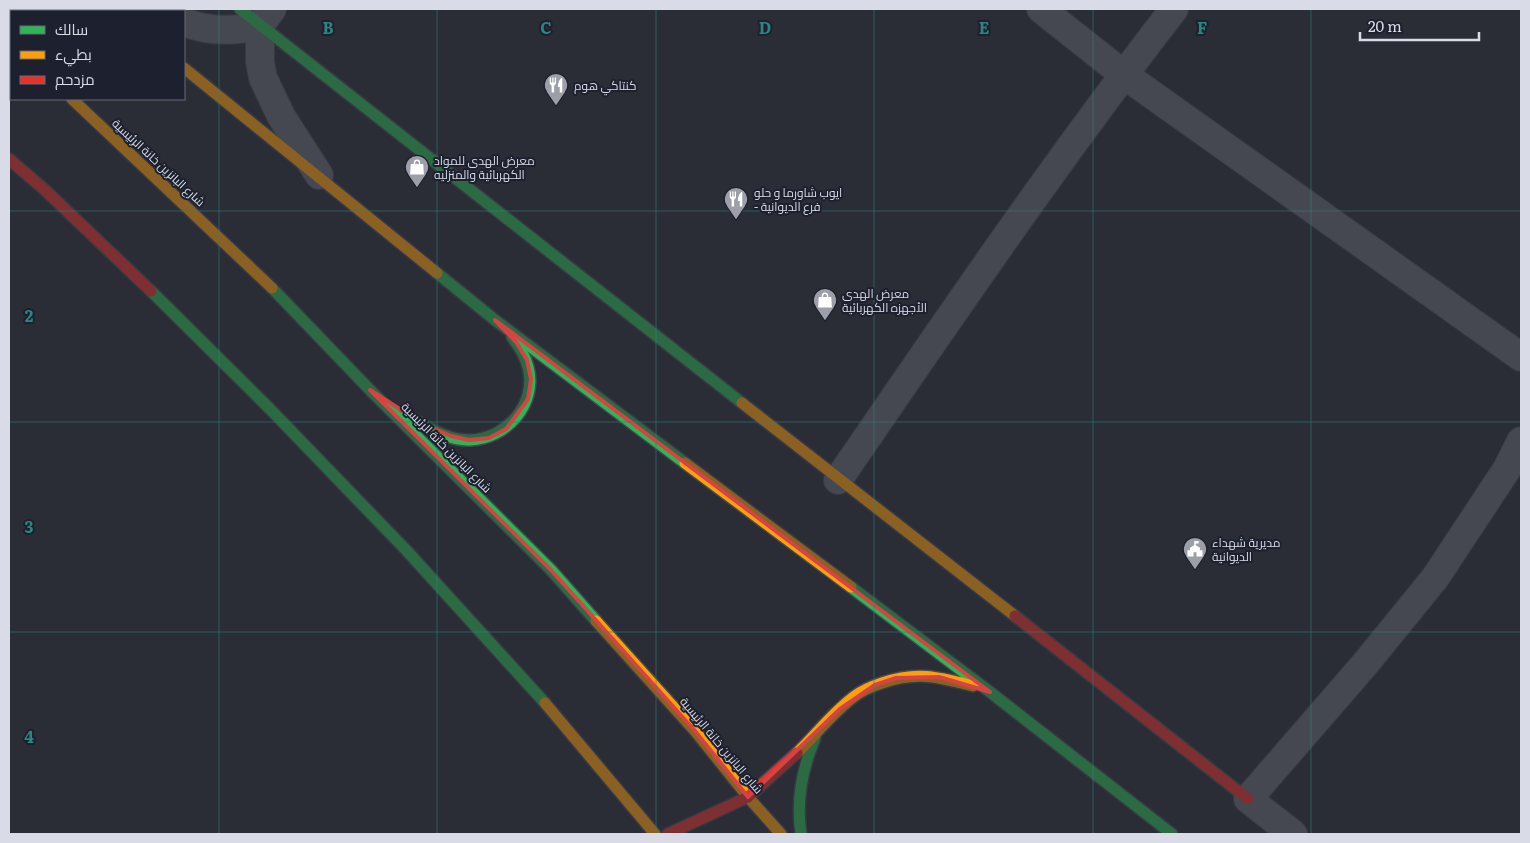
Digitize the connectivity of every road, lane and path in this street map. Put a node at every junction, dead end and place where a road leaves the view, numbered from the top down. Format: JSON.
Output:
{"nodes":[{"id":1,"x":1042,"y":9,"type":"edge"},
{"id":2,"x":1174,"y":9,"type":"edge"},
{"id":3,"x":257,"y":14,"type":"edge"},
{"id":4,"x":185,"y":22,"type":"edge"},
{"id":5,"x":185,"y":69,"type":"edge"},
{"id":6,"x":1123,"y":74,"type":"junction"},
{"id":7,"x":73,"y":100,"type":"edge"},
{"id":8,"x":9,"y":159,"type":"edge"},
{"id":9,"x":322,"y":179,"type":"junction"},
{"id":10,"x":495,"y":320,"type":"junction"},
{"id":11,"x":1521,"y":357,"type":"edge"},
{"id":12,"x":370,"y":390,"type":"junction"},
{"id":13,"x":1521,"y":441,"type":"edge"},
{"id":14,"x":838,"y":480,"type":"junction"},
{"id":15,"x":990,"y":692,"type":"junction"},
{"id":16,"x":817,"y":734,"type":"junction"},
{"id":17,"x":748,"y":797,"type":"junction"},
{"id":18,"x":1248,"y":799,"type":"junction"},
{"id":19,"x":655,"y":834,"type":"edge"},
{"id":20,"x":668,"y":834,"type":"edge"},
{"id":21,"x":780,"y":834,"type":"edge"},
{"id":22,"x":801,"y":834,"type":"edge"},
{"id":23,"x":1172,"y":834,"type":"edge"},
{"id":24,"x":1293,"y":834,"type":"edge"}],
"edges":[{"from":1,"to":6,"type":"street"},
{"from":2,"to":6,"type":"street"},
{"from":3,"to":4,"type":"street"},
{"from":3,"to":9,"type":"street"},
{"from":3,"to":14,"type":"main road"},
{"from":5,"to":9,"type":"main road"},
{"from":6,"to":11,"type":"street"},
{"from":6,"to":14,"type":"street"},
{"from":7,"to":12,"type":"main road","name":"شارع البانزين خانة الرئيسية"},
{"from":8,"to":19,"type":"main road"},
{"from":9,"to":10,"type":"main road"},
{"from":10,"to":12,"type":"main road"},
{"from":10,"to":15,"type":"main road"},
{"from":12,"to":17,"type":"main road","name":"شارع البانزين خانة الرئيسية"},
{"from":13,"to":18,"type":"street"},
{"from":14,"to":18,"type":"main road"},
{"from":15,"to":16,"type":"main road"},
{"from":15,"to":23,"type":"main road"},
{"from":16,"to":17,"type":"main road"},
{"from":16,"to":22,"type":"main road"},
{"from":17,"to":20,"type":"main road"},
{"from":17,"to":21,"type":"main road","name":"شارع البانزين خانة الرئيسية"},
{"from":18,"to":24,"type":"street"}]}
